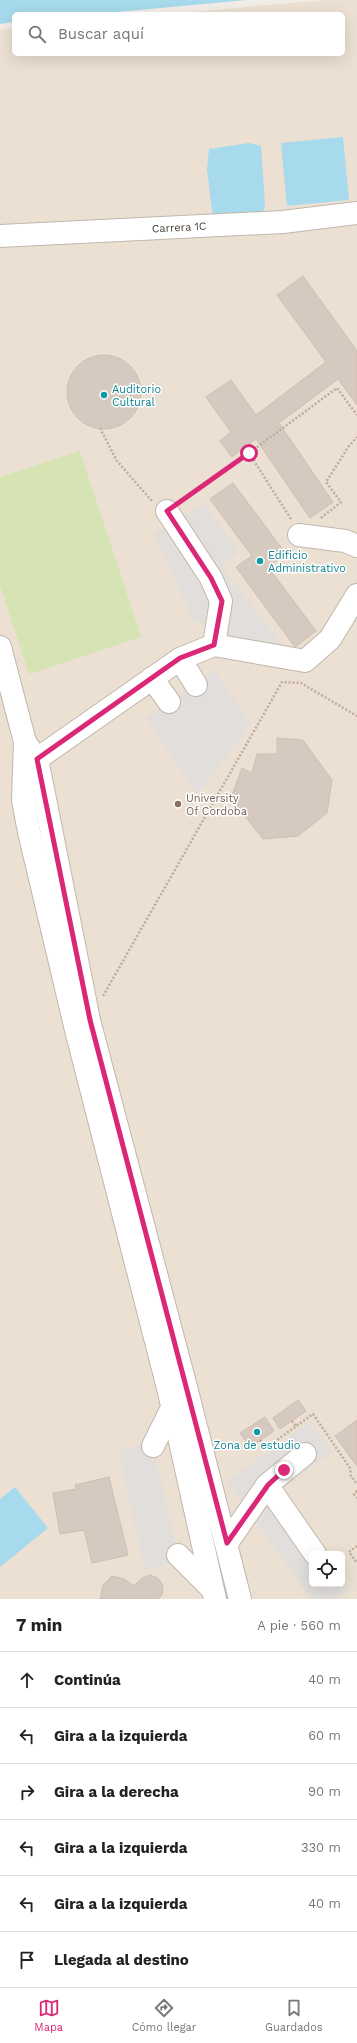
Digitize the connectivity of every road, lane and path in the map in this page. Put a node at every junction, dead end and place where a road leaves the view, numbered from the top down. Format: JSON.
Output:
{"nodes":[{"id":1,"x":357,"y":213,"type":"edge"},
{"id":2,"x":0,"y":236,"type":"edge"},
{"id":3,"x":357,"y":415,"type":"edge"},
{"id":4,"x":100,"y":428,"type":"dead end"},
{"id":5,"x":357,"y":437,"type":"edge"},
{"id":6,"x":249,"y":453,"type":"junction"},
{"id":7,"x":167,"y":511,"type":"junction"},
{"id":8,"x":309,"y":536,"type":"junction"},
{"id":9,"x":357,"y":546,"type":"edge"},
{"id":10,"x":357,"y":595,"type":"edge"},
{"id":11,"x":214,"y":645,"type":"junction"},
{"id":12,"x":0,"y":647,"type":"edge"},
{"id":13,"x":180,"y":658,"type":"junction"},
{"id":14,"x":152,"y":678,"type":"junction"},
{"id":15,"x":196,"y":685,"type":"dead end"},
{"id":16,"x":169,"y":702,"type":"dead end"},
{"id":17,"x":357,"y":716,"type":"edge"},
{"id":18,"x":31,"y":750,"type":"junction"},
{"id":19,"x":90,"y":1020,"type":"junction"},
{"id":20,"x":130,"y":1206,"type":"junction"},
{"id":21,"x":176,"y":1396,"type":"junction"},
{"id":22,"x":292,"y":1421,"type":"dead end"},
{"id":23,"x":297,"y":1427,"type":"dead end"},
{"id":24,"x":153,"y":1446,"type":"dead end"},
{"id":25,"x":305,"y":1454,"type":"dead end"},
{"id":26,"x":268,"y":1485,"type":"junction"},
{"id":27,"x":357,"y":1490,"type":"edge"},
{"id":28,"x":357,"y":1498,"type":"edge"},
{"id":29,"x":227,"y":1543,"type":"junction"},
{"id":30,"x":357,"y":1546,"type":"edge"},
{"id":31,"x":313,"y":1551,"type":"edge"},
{"id":32,"x":178,"y":1554,"type":"dead end"},
{"id":33,"x":357,"y":1563,"type":"edge"},
{"id":34,"x":214,"y":1594,"type":"edge"},
{"id":35,"x":240,"y":1599,"type":"edge"}],
"edges":[{"from":1,"to":2,"type":"street","name":"Carrera 1C"},
{"from":3,"to":6,"type":"path"},
{"from":4,"to":7,"type":"path"},
{"from":5,"to":8,"type":"path"},
{"from":6,"to":7,"type":"path"},
{"from":6,"to":8,"type":"path"},
{"from":7,"to":11,"type":"street"},
{"from":8,"to":9,"type":"street"},
{"from":10,"to":11,"type":"street"},
{"from":11,"to":13,"type":"street"},
{"from":12,"to":18,"type":"street"},
{"from":13,"to":14,"type":"street"},
{"from":13,"to":15,"type":"street"},
{"from":14,"to":16,"type":"street"},
{"from":14,"to":18,"type":"street"},
{"from":17,"to":19,"type":"path"},
{"from":18,"to":19,"type":"street"},
{"from":18,"to":20,"type":"street"},
{"from":19,"to":20,"type":"street"},
{"from":20,"to":21,"type":"street"},
{"from":21,"to":24,"type":"street"},
{"from":21,"to":29,"type":"street"},
{"from":21,"to":34,"type":"street"},
{"from":22,"to":23,"type":"path"},
{"from":25,"to":26,"type":"street"},
{"from":26,"to":29,"type":"street"},
{"from":26,"to":31,"type":"street"},
{"from":27,"to":28,"type":"path"},
{"from":29,"to":35,"type":"street"},
{"from":30,"to":33,"type":"path"},
{"from":32,"to":34,"type":"street"}]}
